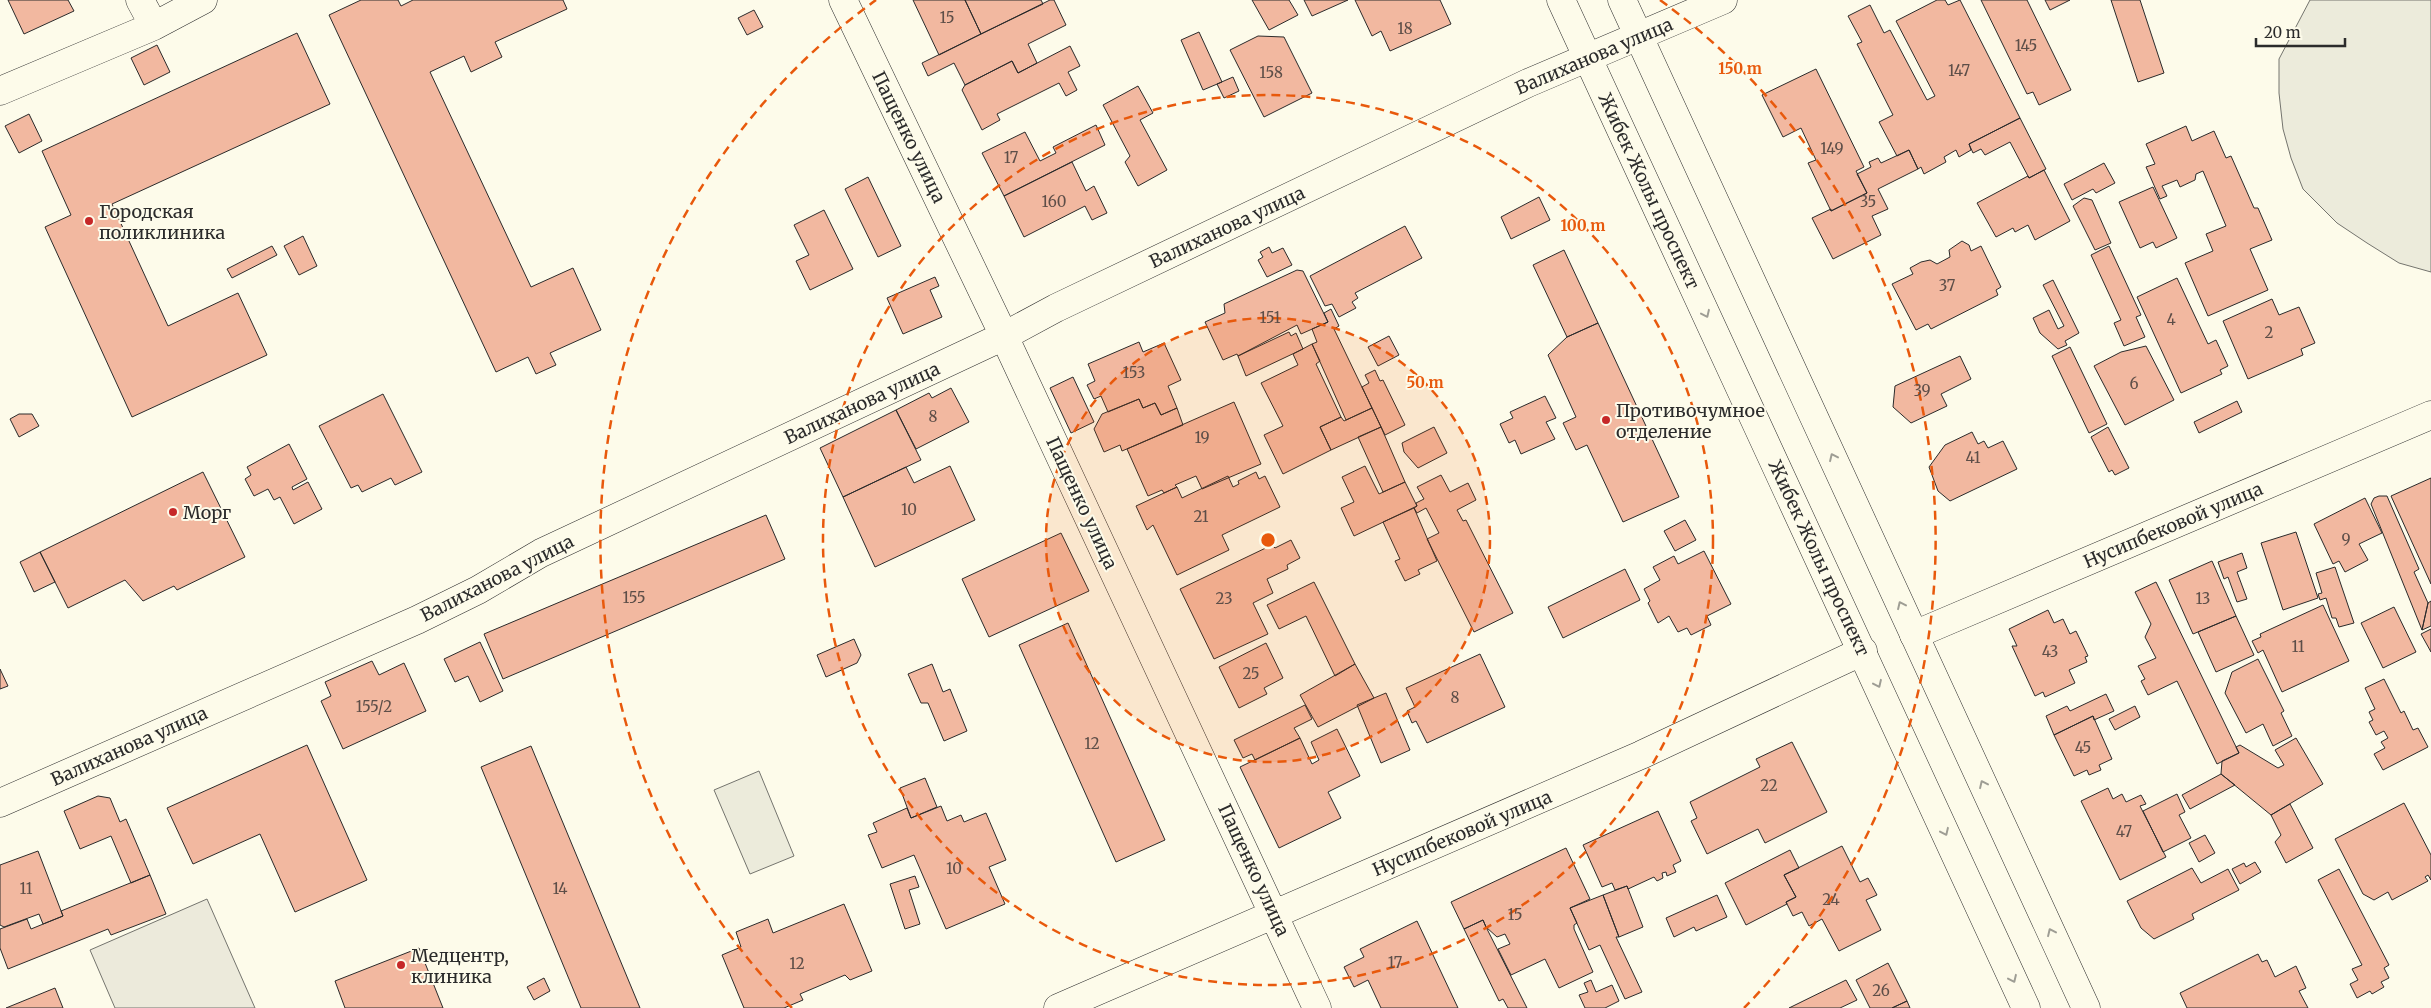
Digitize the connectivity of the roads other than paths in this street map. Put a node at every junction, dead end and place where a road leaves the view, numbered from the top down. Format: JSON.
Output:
{"nodes":[{"id":1,"x":140,"y":0,"type":"edge"},
{"id":2,"x":203,"y":0,"type":"edge"},
{"id":3,"x":843,"y":0,"type":"edge"},
{"id":4,"x":1561,"y":0,"type":"edge"},
{"id":5,"x":1622,"y":0,"type":"edge"},
{"id":6,"x":1723,"y":0,"type":"edge"},
{"id":7,"x":154,"y":26,"type":"junction"},
{"id":8,"x":1639,"y":37,"type":"junction"},
{"id":9,"x":1588,"y":59,"type":"junction"},
{"id":10,"x":0,"y":91,"type":"edge"},
{"id":11,"x":1004,"y":336,"type":"junction"},
{"id":12,"x":2431,"y":415,"type":"edge"},
{"id":13,"x":1914,"y":635,"type":"junction"},
{"id":14,"x":1863,"y":651,"type":"junction"},
{"id":15,"x":0,"y":803,"type":"edge"},
{"id":16,"x":1275,"y":915,"type":"junction"},
{"id":17,"x":1058,"y":1008,"type":"edge"},
{"id":18,"x":1318,"y":1008,"type":"edge"},
{"id":19,"x":2026,"y":1008,"type":"edge"},
{"id":20,"x":2086,"y":1008,"type":"edge"}],
"edges":[{"from":1,"to":7,"type":"main road"},
{"from":2,"to":7,"type":"main road"},
{"from":3,"to":11,"type":"main road","name":"Пащенко улица"},
{"from":4,"to":9,"type":"main road","name":"Жибек Жолы проспект"},
{"from":5,"to":8,"type":"main road"},
{"from":6,"to":8,"type":"main road","name":"Валиханова улица"},
{"from":7,"to":10,"type":"main road"},
{"from":8,"to":9,"type":"main road","name":"Валиханова улица"},
{"from":13,"to":8,"type":"main road","one_way":true},
{"from":9,"to":11,"type":"main road","name":"Валиханова улица"},
{"from":9,"to":14,"type":"main road","name":"Жибек Жолы проспект","one_way":true},
{"from":11,"to":15,"type":"main road","name":"Валиханова улица"},
{"from":11,"to":16,"type":"main road","name":"Пащенко улица"},
{"from":12,"to":13,"type":"main road","name":"Нусипбековой улица"},
{"from":20,"to":13,"type":"main road","one_way":true},
{"from":14,"to":16,"type":"main road","name":"Нусипбековой улица"},
{"from":14,"to":19,"type":"main road","name":"Жибек Жолы проспект","one_way":true},
{"from":16,"to":17,"type":"main road","name":"Нусипбековой улица"},
{"from":16,"to":18,"type":"main road","name":"Пащенко улица"}]}
